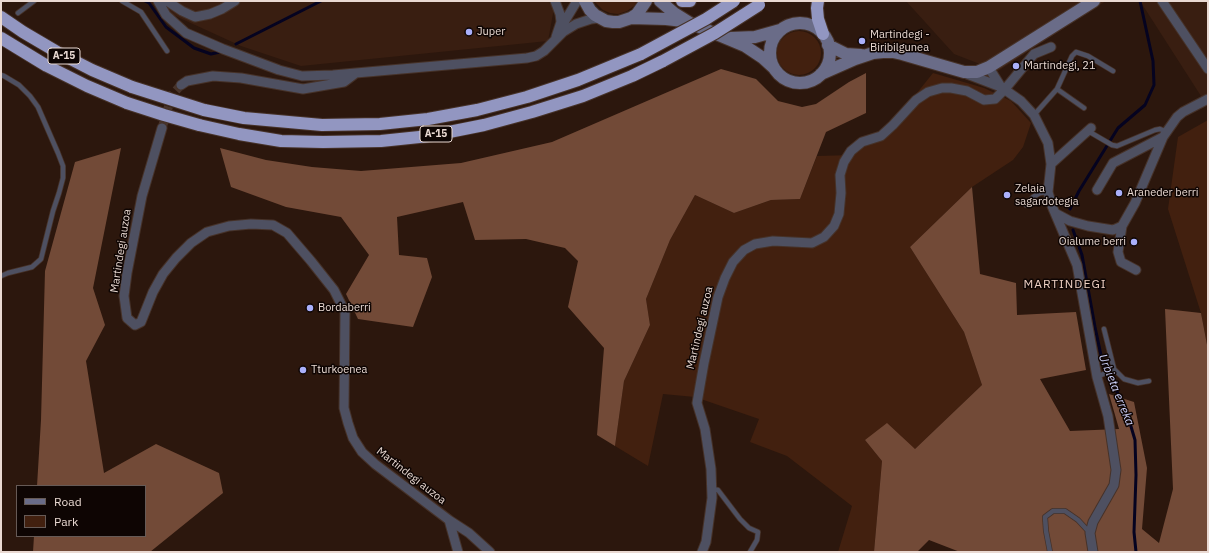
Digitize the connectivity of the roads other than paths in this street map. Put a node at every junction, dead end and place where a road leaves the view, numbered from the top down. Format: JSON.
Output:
{"nodes":[{"id":1,"x":34,"y":1,"type":"edge"},
{"id":2,"x":122,"y":1,"type":"edge"},
{"id":3,"x":158,"y":1,"type":"edge"},
{"id":4,"x":168,"y":1,"type":"edge"},
{"id":5,"x":235,"y":1,"type":"edge"},
{"id":6,"x":555,"y":1,"type":"edge"},
{"id":7,"x":577,"y":1,"type":"edge"},
{"id":8,"x":585,"y":1,"type":"edge"},
{"id":9,"x":646,"y":1,"type":"edge"},
{"id":10,"x":660,"y":1,"type":"edge"},
{"id":11,"x":682,"y":1,"type":"edge"},
{"id":12,"x":690,"y":1,"type":"edge"},
{"id":13,"x":734,"y":1,"type":"edge"},
{"id":14,"x":818,"y":1,"type":"edge"},
{"id":15,"x":1094,"y":1,"type":"edge"},
{"id":16,"x":1162,"y":1,"type":"edge"},
{"id":17,"x":761,"y":3,"type":"edge"},
{"id":18,"x":18,"y":14,"type":"dead end"},
{"id":19,"x":1,"y":17,"type":"edge"},
{"id":20,"x":600,"y":18,"type":"junction"},
{"id":21,"x":631,"y":18,"type":"junction"},
{"id":22,"x":690,"y":23,"type":"junction"},
{"id":23,"x":780,"y":30,"type":"junction"},
{"id":24,"x":557,"y":34,"type":"junction"},
{"id":25,"x":1,"y":38,"type":"edge"},
{"id":26,"x":728,"y":38,"type":"junction"},
{"id":27,"x":826,"y":39,"type":"junction"},
{"id":28,"x":1052,"y":47,"type":"dead end"},
{"id":29,"x":167,"y":51,"type":"dead end"},
{"id":30,"x":866,"y":55,"type":"junction"},
{"id":31,"x":774,"y":69,"type":"junction"},
{"id":32,"x":990,"y":69,"type":"junction"},
{"id":33,"x":1208,"y":69,"type":"edge"},
{"id":34,"x":1113,"y":71,"type":"dead end"},
{"id":35,"x":964,"y":72,"type":"junction"},
{"id":36,"x":356,"y":73,"type":"junction"},
{"id":37,"x":821,"y":74,"type":"junction"},
{"id":38,"x":1,"y":75,"type":"edge"},
{"id":39,"x":181,"y":85,"type":"tunnel mouth"},
{"id":40,"x":1003,"y":88,"type":"junction"},
{"id":41,"x":1057,"y":89,"type":"junction"},
{"id":42,"x":1208,"y":99,"type":"edge"},
{"id":43,"x":1084,"y":108,"type":"dead end"},
{"id":44,"x":1034,"y":115,"type":"junction"},
{"id":45,"x":162,"y":128,"type":"tunnel mouth"},
{"id":46,"x":1090,"y":129,"type":"joint"},
{"id":47,"x":1165,"y":134,"type":"junction"},
{"id":48,"x":1051,"y":164,"type":"junction"},
{"id":49,"x":1097,"y":190,"type":"dead end"},
{"id":50,"x":1048,"y":192,"type":"junction"},
{"id":51,"x":1026,"y":205,"type":"dead end"},
{"id":52,"x":1055,"y":213,"type":"junction"},
{"id":53,"x":1122,"y":226,"type":"junction"},
{"id":54,"x":1136,"y":270,"type":"dead end"},
{"id":55,"x":1,"y":276,"type":"edge"},
{"id":56,"x":1104,"y":329,"type":"dead end"},
{"id":57,"x":1113,"y":370,"type":"junction"},
{"id":58,"x":1100,"y":376,"type":"junction"},
{"id":59,"x":1149,"y":382,"type":"dead end"},
{"id":60,"x":711,"y":490,"type":"junction"},
{"id":61,"x":449,"y":520,"type":"junction"},
{"id":62,"x":1090,"y":533,"type":"junction"},
{"id":63,"x":458,"y":552,"type":"edge"},
{"id":64,"x":490,"y":552,"type":"edge"},
{"id":65,"x":702,"y":552,"type":"edge"},
{"id":66,"x":750,"y":552,"type":"edge"},
{"id":67,"x":1050,"y":552,"type":"edge"},
{"id":68,"x":1093,"y":552,"type":"edge"}],
"edges":[{"from":1,"to":18,"type":"lane"},
{"from":2,"to":29,"type":"lane"},
{"from":3,"to":36,"type":"street"},
{"from":4,"to":5,"type":"street"},
{"from":6,"to":24,"type":"street"},
{"from":7,"to":24,"type":"street"},
{"from":8,"to":20,"type":"main road"},
{"from":9,"to":21,"type":"main road"},
{"from":10,"to":22,"type":"main road"},
{"from":11,"to":12,"type":"highway"},
{"from":13,"to":19,"type":"highway","number":"A-15","bridge":true},
{"from":14,"to":27,"type":"highway"},
{"from":15,"to":32,"type":"main road"},
{"from":16,"to":33,"type":"street"},
{"from":17,"to":25,"type":"highway","number":"A-15","bridge":true},
{"from":20,"to":21,"type":"main road"},
{"from":20,"to":24,"type":"street"},
{"from":21,"to":22,"type":"main road"},
{"from":22,"to":26,"type":"main road"},
{"from":23,"to":26,"type":"main road"},
{"from":23,"to":27,"type":"main road"},
{"from":23,"to":31,"type":"main road"},
{"from":24,"to":36,"type":"street"},
{"from":26,"to":31,"type":"main road"},
{"from":27,"to":30,"type":"main road"},
{"from":27,"to":37,"type":"main road"},
{"from":28,"to":40,"type":"street","name":"Martindegi auzoa"},
{"from":30,"to":35,"type":"main road"},
{"from":30,"to":37,"type":"main road"},
{"from":31,"to":37,"type":"main road"},
{"from":32,"to":35,"type":"main road"},
{"from":32,"to":40,"type":"street"},
{"from":34,"to":41,"type":"lane"},
{"from":35,"to":40,"type":"street"},
{"from":36,"to":39,"type":"street"},
{"from":38,"to":55,"type":"lane"},
{"from":40,"to":44,"type":"street"},
{"from":40,"to":60,"type":"street","name":"Martindegi auzoa"},
{"from":41,"to":43,"type":"lane"},
{"from":41,"to":44,"type":"lane"},
{"from":42,"to":47,"type":"street"},
{"from":44,"to":48,"type":"street"},
{"from":45,"to":61,"type":"street","name":"Martindegi auzoa"},
{"from":46,"to":47,"type":"lane"},
{"from":46,"to":48,"type":"street"},
{"from":47,"to":49,"type":"street"},
{"from":47,"to":53,"type":"street"},
{"from":48,"to":50,"type":"street"},
{"from":50,"to":51,"type":"lane"},
{"from":50,"to":52,"type":"street"},
{"from":52,"to":53,"type":"street"},
{"from":52,"to":58,"type":"street"},
{"from":53,"to":54,"type":"street"},
{"from":56,"to":57,"type":"lane"},
{"from":57,"to":58,"type":"lane"},
{"from":57,"to":59,"type":"lane"},
{"from":58,"to":62,"type":"street"},
{"from":60,"to":65,"type":"street","name":"Martindegi auzoa"},
{"from":60,"to":66,"type":"lane"},
{"from":61,"to":63,"type":"street","name":"Martindegi auzoa"},
{"from":61,"to":64,"type":"street","name":"Martindegi auzoa"},
{"from":62,"to":67,"type":"lane"},
{"from":62,"to":68,"type":"street"}]}
